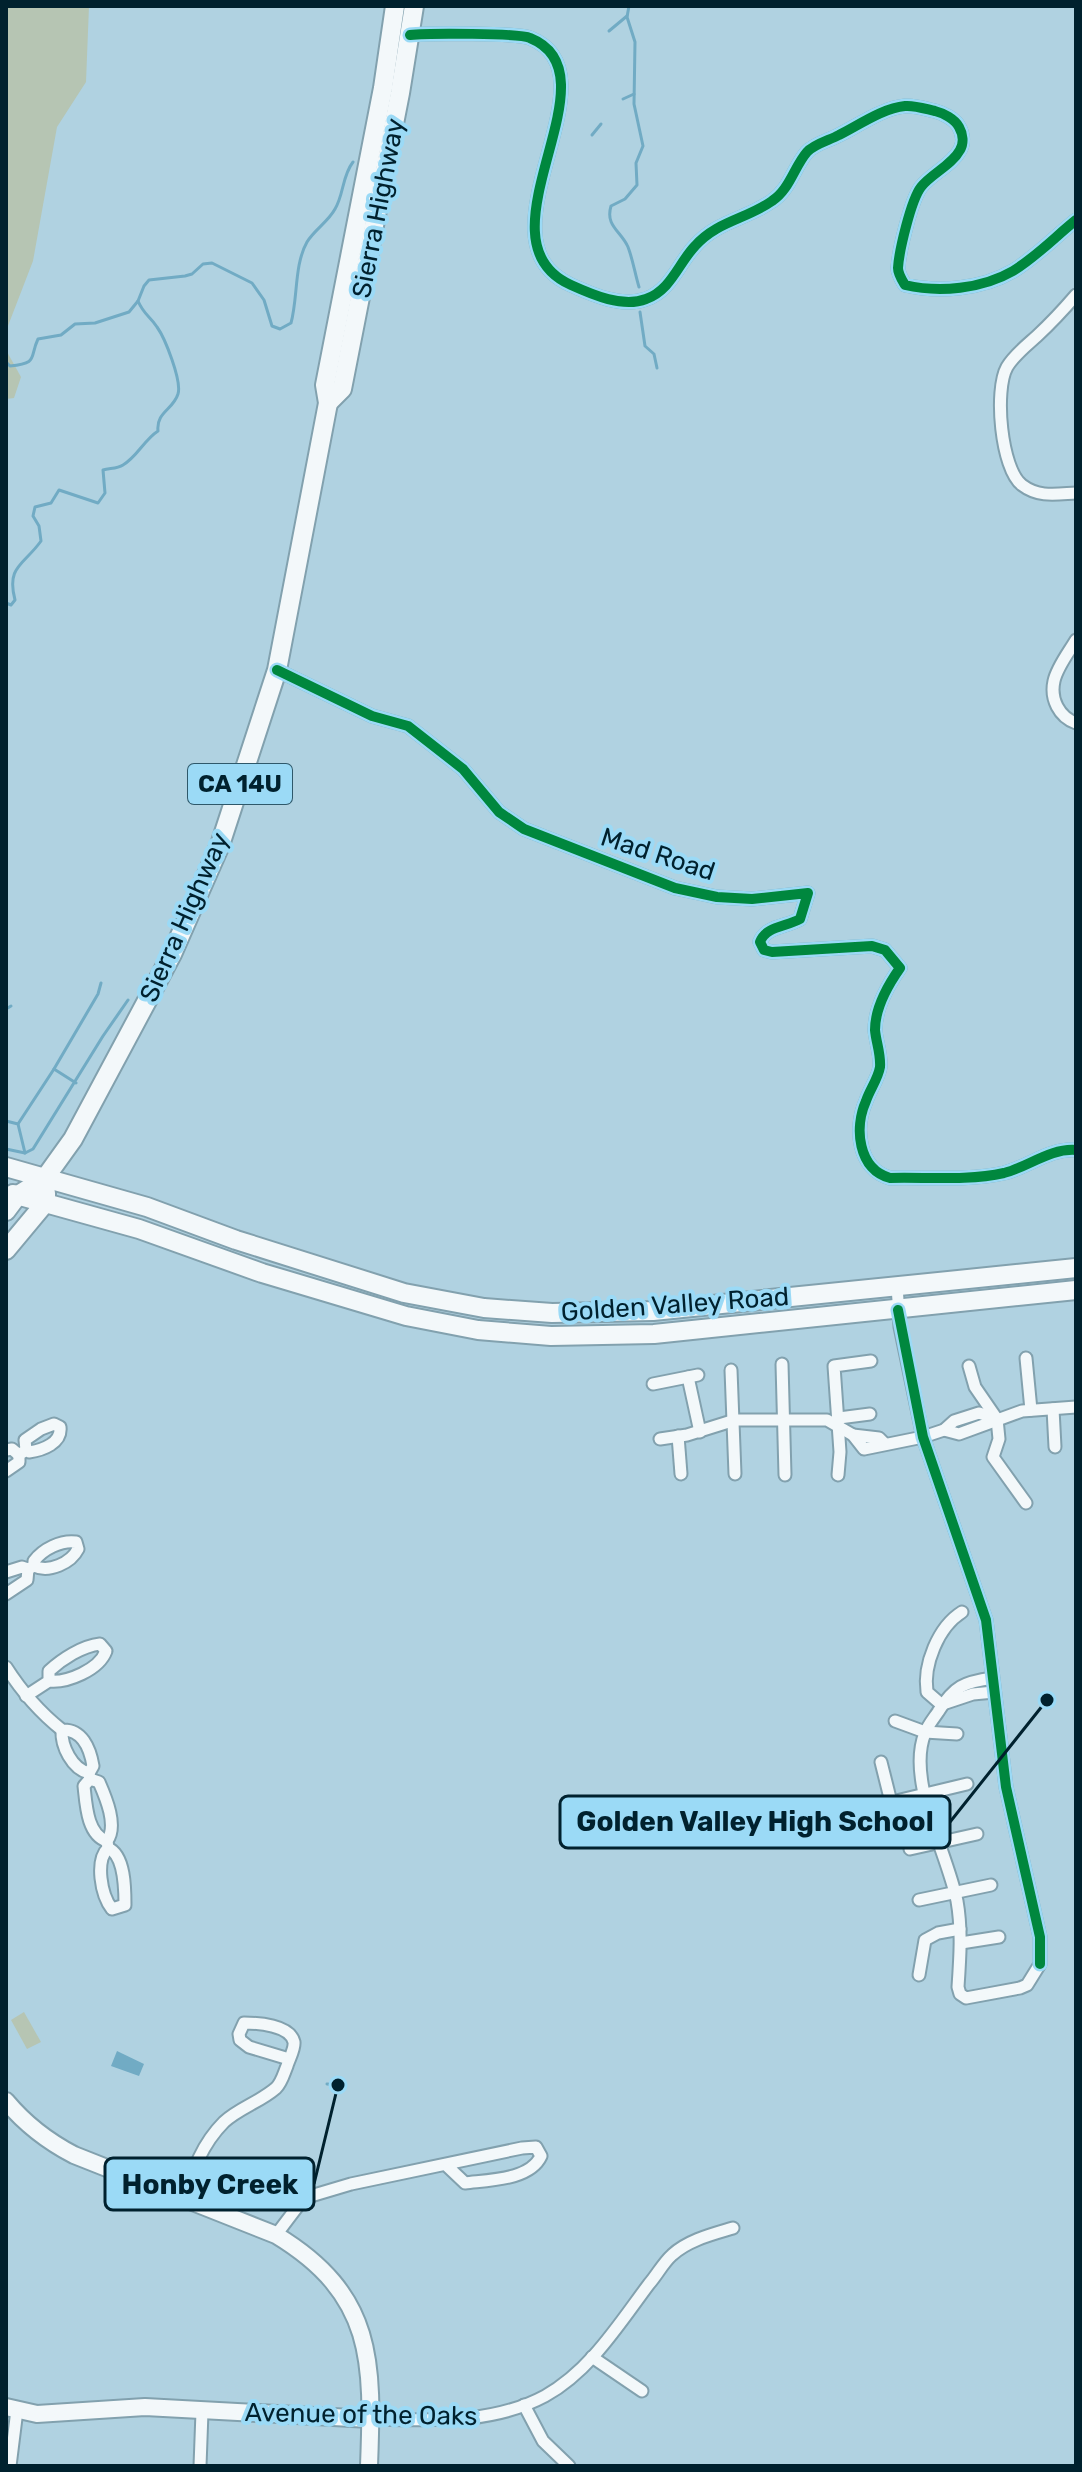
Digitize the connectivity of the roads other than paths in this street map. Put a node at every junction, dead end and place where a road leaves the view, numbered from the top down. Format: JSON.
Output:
{"nodes":[{"id":1,"x":395,"y":6,"type":"edge"},
{"id":2,"x":414,"y":6,"type":"edge"},
{"id":3,"x":410,"y":35,"type":"junction"},
{"id":4,"x":1076,"y":220,"type":"edge"},
{"id":5,"x":1076,"y":295,"type":"edge"},
{"id":6,"x":328,"y":403,"type":"junction"},
{"id":7,"x":1076,"y":493,"type":"edge"},
{"id":8,"x":1076,"y":640,"type":"edge"},
{"id":9,"x":277,"y":670,"type":"junction"},
{"id":10,"x":1076,"y":723,"type":"edge"},
{"id":11,"x":1076,"y":1150,"type":"edge"},
{"id":12,"x":6,"y":1167,"type":"edge"},
{"id":13,"x":45,"y":1178,"type":"junction"},
{"id":14,"x":12,"y":1194,"type":"edge"},
{"id":15,"x":46,"y":1202,"type":"junction"},
{"id":16,"x":6,"y":1211,"type":"edge"},
{"id":17,"x":6,"y":1250,"type":"edge"},
{"id":18,"x":1076,"y":1268,"type":"edge"},
{"id":19,"x":897,"y":1287,"type":"junction"},
{"id":20,"x":1076,"y":1290,"type":"edge"},
{"id":21,"x":898,"y":1310,"type":"junction"},
{"id":22,"x":1026,"y":1358,"type":"dead end"},
{"id":23,"x":871,"y":1361,"type":"dead end"},
{"id":24,"x":782,"y":1364,"type":"dead end"},
{"id":25,"x":969,"y":1366,"type":"dead end"},
{"id":26,"x":731,"y":1370,"type":"dead end"},
{"id":27,"x":653,"y":1384,"type":"dead end"},
{"id":28,"x":1076,"y":1407,"type":"edge"},
{"id":29,"x":1053,"y":1409,"type":"junction"},
{"id":30,"x":1031,"y":1410,"type":"junction"},
{"id":31,"x":870,"y":1414,"type":"dead end"},
{"id":32,"x":785,"y":1419,"type":"junction"},
{"id":33,"x":997,"y":1419,"type":"junction"},
{"id":34,"x":733,"y":1421,"type":"junction"},
{"id":35,"x":839,"y":1422,"type":"junction"},
{"id":36,"x":700,"y":1432,"type":"junction"},
{"id":37,"x":678,"y":1436,"type":"junction"},
{"id":38,"x":923,"y":1437,"type":"junction"},
{"id":39,"x":660,"y":1439,"type":"dead end"},
{"id":40,"x":1055,"y":1447,"type":"dead end"},
{"id":41,"x":6,"y":1450,"type":"edge"},
{"id":42,"x":6,"y":1471,"type":"edge"},
{"id":43,"x":681,"y":1474,"type":"dead end"},
{"id":44,"x":735,"y":1474,"type":"dead end"},
{"id":45,"x":785,"y":1475,"type":"dead end"},
{"id":46,"x":838,"y":1475,"type":"dead end"},
{"id":47,"x":1026,"y":1503,"type":"dead end"},
{"id":48,"x":6,"y":1572,"type":"edge"},
{"id":49,"x":6,"y":1594,"type":"edge"},
{"id":50,"x":962,"y":1612,"type":"dead end"},
{"id":51,"x":6,"y":1667,"type":"edge"},
{"id":52,"x":993,"y":1678,"type":"junction"},
{"id":53,"x":49,"y":1681,"type":"junction"},
{"id":54,"x":994,"y":1692,"type":"junction"},
{"id":55,"x":26,"y":1696,"type":"junction"},
{"id":56,"x":942,"y":1705,"type":"junction"},
{"id":57,"x":895,"y":1721,"type":"dead end"},
{"id":58,"x":62,"y":1730,"type":"junction"},
{"id":59,"x":925,"y":1732,"type":"junction"},
{"id":60,"x":957,"y":1734,"type":"dead end"},
{"id":61,"x":881,"y":1762,"type":"dead end"},
{"id":62,"x":90,"y":1776,"type":"junction"},
{"id":63,"x":967,"y":1784,"type":"dead end"},
{"id":64,"x":925,"y":1795,"type":"junction"},
{"id":65,"x":977,"y":1834,"type":"dead end"},
{"id":66,"x":940,"y":1842,"type":"junction"},
{"id":67,"x":107,"y":1845,"type":"junction"},
{"id":68,"x":910,"y":1849,"type":"dead end"},
{"id":69,"x":991,"y":1885,"type":"dead end"},
{"id":70,"x":955,"y":1893,"type":"junction"},
{"id":71,"x":919,"y":1900,"type":"dead end"},
{"id":72,"x":960,"y":1929,"type":"junction"},
{"id":73,"x":999,"y":1937,"type":"dead end"},
{"id":74,"x":961,"y":1943,"type":"junction"},
{"id":75,"x":919,"y":1975,"type":"dead end"},
{"id":76,"x":289,"y":2059,"type":"junction"},
{"id":77,"x":6,"y":2101,"type":"edge"},
{"id":78,"x":446,"y":2165,"type":"junction"},
{"id":79,"x":184,"y":2199,"type":"junction"},
{"id":80,"x":733,"y":2228,"type":"dead end"},
{"id":81,"x":276,"y":2235,"type":"junction"},
{"id":82,"x":592,"y":2357,"type":"junction"},
{"id":83,"x":642,"y":2391,"type":"dead end"},
{"id":84,"x":524,"y":2405,"type":"junction"},
{"id":85,"x":11,"y":2409,"type":"edge"},
{"id":86,"x":202,"y":2412,"type":"junction"},
{"id":87,"x":370,"y":2419,"type":"junction"},
{"id":88,"x":10,"y":2466,"type":"edge"},
{"id":89,"x":200,"y":2466,"type":"edge"},
{"id":90,"x":369,"y":2466,"type":"edge"},
{"id":91,"x":569,"y":2466,"type":"edge"}],
"edges":[{"from":1,"to":6,"type":"main road","name":"Sierra Highway","number":"CA 14U"},
{"from":2,"to":3,"type":"main road","name":"Sierra Highway","number":"CA 14U"},
{"from":3,"to":4,"type":"street"},
{"from":3,"to":6,"type":"main road","name":"Sierra Highway","number":"CA 14U"},
{"from":5,"to":7,"type":"street"},
{"from":6,"to":9,"type":"main road","name":"Sierra Highway","number":"CA 14U"},
{"from":8,"to":10,"type":"street"},
{"from":9,"to":11,"type":"street","name":"Mad Road"},
{"from":9,"to":13,"type":"main road","name":"Sierra Highway","number":"CA 14U"},
{"from":12,"to":13,"type":"main road","name":"Golden Valley Road"},
{"from":13,"to":14,"type":"main road","name":"Sierra Highway","number":"CA 14U"},
{"from":13,"to":15,"type":"main road"},
{"from":13,"to":19,"type":"main road","name":"Golden Valley Road"},
{"from":14,"to":15,"type":"main road","name":"Golden Valley Road"},
{"from":14,"to":16,"type":"main road","name":"Sierra Highway","number":"CA 14U"},
{"from":15,"to":17,"type":"main road"},
{"from":15,"to":21,"type":"main road","name":"Golden Valley Road"},
{"from":18,"to":19,"type":"main road","name":"Golden Valley Road"},
{"from":19,"to":21,"type":"street"},
{"from":20,"to":21,"type":"main road","name":"Golden Valley Road"},
{"from":21,"to":38,"type":"street"},
{"from":22,"to":30,"type":"street"},
{"from":23,"to":35,"type":"street"},
{"from":24,"to":32,"type":"street"},
{"from":25,"to":33,"type":"street"},
{"from":26,"to":34,"type":"street"},
{"from":27,"to":36,"type":"street"},
{"from":28,"to":29,"type":"street"},
{"from":29,"to":30,"type":"street"},
{"from":29,"to":40,"type":"street"},
{"from":30,"to":33,"type":"street"},
{"from":31,"to":35,"type":"street"},
{"from":32,"to":34,"type":"street"},
{"from":32,"to":35,"type":"street"},
{"from":32,"to":45,"type":"street"},
{"from":33,"to":38,"type":"street"},
{"from":33,"to":47,"type":"street"},
{"from":34,"to":36,"type":"street"},
{"from":34,"to":44,"type":"street"},
{"from":35,"to":38,"type":"street"},
{"from":35,"to":46,"type":"street"},
{"from":36,"to":37,"type":"street"},
{"from":37,"to":39,"type":"street"},
{"from":37,"to":43,"type":"street"},
{"from":38,"to":52,"type":"street"},
{"from":41,"to":42,"type":"street"},
{"from":48,"to":49,"type":"street"},
{"from":50,"to":56,"type":"street"},
{"from":51,"to":55,"type":"street"},
{"from":52,"to":54,"type":"street"},
{"from":52,"to":56,"type":"street"},
{"from":53,"to":53,"type":"street"},
{"from":53,"to":55,"type":"street"},
{"from":54,"to":56,"type":"street"},
{"from":54,"to":74,"type":"street"},
{"from":55,"to":58,"type":"street"},
{"from":56,"to":59,"type":"street"},
{"from":57,"to":59,"type":"street"},
{"from":58,"to":62,"type":"street"},
{"from":58,"to":62,"type":"street"},
{"from":59,"to":60,"type":"street"},
{"from":59,"to":64,"type":"street"},
{"from":61,"to":64,"type":"street"},
{"from":62,"to":67,"type":"street"},
{"from":62,"to":67,"type":"street"},
{"from":63,"to":64,"type":"street"},
{"from":64,"to":66,"type":"street"},
{"from":65,"to":66,"type":"street"},
{"from":66,"to":68,"type":"street"},
{"from":66,"to":70,"type":"street"},
{"from":67,"to":67,"type":"street"},
{"from":69,"to":70,"type":"street"},
{"from":70,"to":71,"type":"street"},
{"from":70,"to":72,"type":"street"},
{"from":72,"to":74,"type":"street"},
{"from":72,"to":75,"type":"street"},
{"from":73,"to":74,"type":"street"},
{"from":76,"to":76,"type":"street"},
{"from":76,"to":79,"type":"street"},
{"from":77,"to":79,"type":"street"},
{"from":78,"to":78,"type":"street"},
{"from":78,"to":81,"type":"street"},
{"from":79,"to":81,"type":"street"},
{"from":80,"to":82,"type":"street","name":"Avenue of the Oaks"},
{"from":81,"to":87,"type":"street"},
{"from":82,"to":83,"type":"street"},
{"from":82,"to":84,"type":"street","name":"Avenue of the Oaks"},
{"from":84,"to":87,"type":"street","name":"Avenue of the Oaks"},
{"from":84,"to":91,"type":"street"},
{"from":85,"to":86,"type":"street","name":"Avenue of the Oaks"},
{"from":85,"to":88,"type":"street"},
{"from":86,"to":87,"type":"street","name":"Avenue of the Oaks"},
{"from":86,"to":89,"type":"street"},
{"from":87,"to":90,"type":"street"}]}
